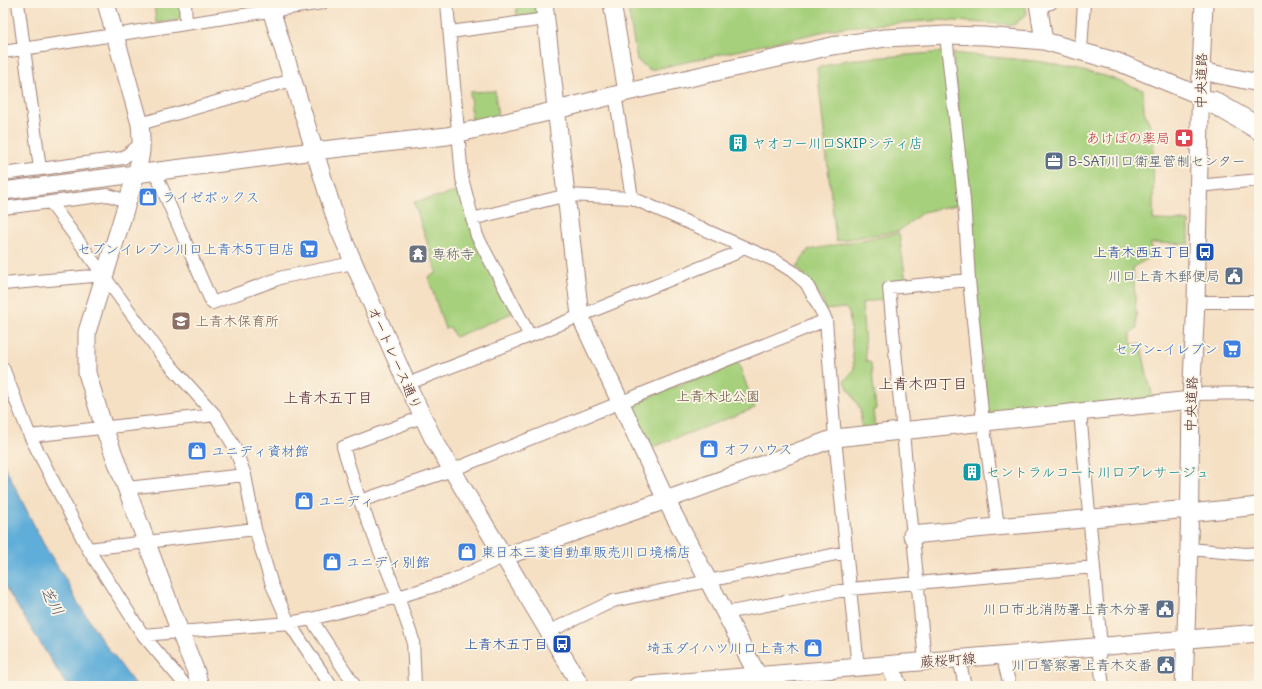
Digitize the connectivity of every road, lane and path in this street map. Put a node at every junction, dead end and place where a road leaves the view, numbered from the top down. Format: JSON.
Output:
{"nodes":[{"id":1,"x":18,"y":3,"type":"edge"},
{"id":2,"x":106,"y":3,"type":"edge"},
{"id":3,"x":185,"y":3,"type":"edge"},
{"id":4,"x":322,"y":3,"type":"edge"},
{"id":5,"x":447,"y":3,"type":"edge"},
{"id":6,"x":612,"y":3,"type":"edge"},
{"id":7,"x":1084,"y":3,"type":"edge"},
{"id":8,"x":1204,"y":3,"type":"edge"},
{"id":9,"x":1043,"y":4,"type":"edge"},
{"id":10,"x":270,"y":7,"type":"edge"},
{"id":11,"x":545,"y":11,"type":"edge"},
{"id":12,"x":186,"y":23,"type":"junction"},
{"id":13,"x":450,"y":32,"type":"junction"},
{"id":14,"x":115,"y":34,"type":"junction"},
{"id":15,"x":946,"y":35,"type":"junction"},
{"id":16,"x":1044,"y":41,"type":"junction"},
{"id":17,"x":24,"y":49,"type":"junction"},
{"id":18,"x":1081,"y":50,"type":"junction"},
{"id":19,"x":3,"y":52,"type":"edge"},
{"id":20,"x":1201,"y":71,"type":"junction"},
{"id":21,"x":292,"y":80,"type":"junction"},
{"id":22,"x":1259,"y":83,"type":"edge"},
{"id":23,"x":621,"y":93,"type":"junction"},
{"id":24,"x":1201,"y":96,"type":"junction"},
{"id":25,"x":557,"y":110,"type":"junction"},
{"id":26,"x":1259,"y":123,"type":"edge"},
{"id":27,"x":140,"y":124,"type":"junction"},
{"id":28,"x":458,"y":134,"type":"junction"},
{"id":29,"x":1259,"y":134,"type":"edge"},
{"id":30,"x":142,"y":143,"type":"junction"},
{"id":31,"x":314,"y":151,"type":"junction"},
{"id":32,"x":40,"y":169,"type":"junction"},
{"id":33,"x":155,"y":172,"type":"junction"},
{"id":34,"x":3,"y":174,"type":"edge"},
{"id":35,"x":136,"y":174,"type":"junction"},
{"id":36,"x":1259,"y":180,"type":"edge"},
{"id":37,"x":1198,"y":186,"type":"junction"},
{"id":38,"x":5,"y":191,"type":"edge"},
{"id":39,"x":567,"y":195,"type":"junction"},
{"id":40,"x":632,"y":198,"type":"junction"},
{"id":41,"x":127,"y":201,"type":"junction"},
{"id":42,"x":50,"y":202,"type":"junction"},
{"id":43,"x":3,"y":208,"type":"edge"},
{"id":44,"x":472,"y":219,"type":"junction"},
{"id":45,"x":742,"y":247,"type":"junction"},
{"id":46,"x":353,"y":263,"type":"junction"},
{"id":47,"x":104,"y":275,"type":"junction"},
{"id":48,"x":969,"y":280,"type":"junction"},
{"id":49,"x":3,"y":284,"type":"edge"},
{"id":50,"x":1196,"y":302,"type":"junction"},
{"id":51,"x":1259,"y":302,"type":"edge"},
{"id":52,"x":580,"y":316,"type":"junction"},
{"id":53,"x":826,"y":320,"type":"junction"},
{"id":54,"x":530,"y":336,"type":"junction"},
{"id":55,"x":3,"y":368,"type":"edge"},
{"id":56,"x":407,"y":384,"type":"junction"},
{"id":57,"x":1259,"y":393,"type":"edge"},
{"id":58,"x":1191,"y":397,"type":"junction"},
{"id":59,"x":621,"y":403,"type":"junction"},
{"id":60,"x":1080,"y":412,"type":"junction"},
{"id":61,"x":215,"y":415,"type":"junction"},
{"id":62,"x":422,"y":418,"type":"junction"},
{"id":63,"x":983,"y":422,"type":"junction"},
{"id":64,"x":104,"y":428,"type":"junction"},
{"id":65,"x":904,"y":432,"type":"junction"},
{"id":66,"x":30,"y":436,"type":"junction"},
{"id":67,"x":835,"y":438,"type":"junction"},
{"id":68,"x":452,"y":470,"type":"junction"},
{"id":69,"x":244,"y":475,"type":"junction"},
{"id":70,"x":127,"y":488,"type":"junction"},
{"id":71,"x":666,"y":500,"type":"junction"},
{"id":72,"x":360,"y":501,"type":"junction"},
{"id":73,"x":1259,"y":506,"type":"edge"},
{"id":74,"x":1189,"y":511,"type":"junction"},
{"id":75,"x":1090,"y":518,"type":"junction"},
{"id":76,"x":998,"y":526,"type":"junction"},
{"id":77,"x":255,"y":529,"type":"junction"},
{"id":78,"x":912,"y":535,"type":"junction"},
{"id":79,"x":147,"y":542,"type":"junction"},
{"id":80,"x":1189,"y":548,"type":"junction"},
{"id":81,"x":88,"y":549,"type":"junction"},
{"id":82,"x":846,"y":552,"type":"junction"},
{"id":83,"x":1259,"y":553,"type":"edge"},
{"id":84,"x":503,"y":557,"type":"junction"},
{"id":85,"x":1094,"y":567,"type":"junction"},
{"id":86,"x":709,"y":580,"type":"junction"},
{"id":87,"x":917,"y":583,"type":"junction"},
{"id":88,"x":850,"y":589,"type":"junction"},
{"id":89,"x":398,"y":597,"type":"junction"},
{"id":90,"x":725,"y":613,"type":"junction"},
{"id":91,"x":311,"y":620,"type":"junction"},
{"id":92,"x":289,"y":623,"type":"junction"},
{"id":93,"x":180,"y":632,"type":"junction"},
{"id":94,"x":548,"y":632,"type":"junction"},
{"id":95,"x":1259,"y":633,"type":"edge"},
{"id":96,"x":143,"y":635,"type":"junction"},
{"id":97,"x":1185,"y":639,"type":"junction"},
{"id":98,"x":1100,"y":647,"type":"junction"},
{"id":99,"x":1002,"y":656,"type":"junction"},
{"id":100,"x":959,"y":659,"type":"junction"},
{"id":101,"x":925,"y":661,"type":"junction"},
{"id":102,"x":890,"y":665,"type":"junction"},
{"id":103,"x":858,"y":668,"type":"junction"},
{"id":104,"x":761,"y":681,"type":"edge"},
{"id":105,"x":186,"y":686,"type":"edge"},
{"id":106,"x":200,"y":686,"type":"edge"},
{"id":107,"x":331,"y":686,"type":"edge"},
{"id":108,"x":354,"y":686,"type":"edge"},
{"id":109,"x":415,"y":686,"type":"edge"},
{"id":110,"x":581,"y":686,"type":"edge"},
{"id":111,"x":637,"y":686,"type":"edge"},
{"id":112,"x":898,"y":686,"type":"edge"},
{"id":113,"x":965,"y":686,"type":"edge"},
{"id":114,"x":1010,"y":686,"type":"edge"},
{"id":115,"x":1103,"y":686,"type":"edge"},
{"id":116,"x":1184,"y":686,"type":"edge"}],
"edges":[{"from":1,"to":17,"type":"street"},
{"from":2,"to":14,"type":"street"},
{"from":3,"to":12,"type":"street"},
{"from":4,"to":10,"type":"street"},
{"from":5,"to":13,"type":"street"},
{"from":6,"to":23,"type":"street"},
{"from":7,"to":18,"type":"street"},
{"from":8,"to":20,"type":"street","name":"中央道路"},
{"from":9,"to":16,"type":"street"},
{"from":10,"to":12,"type":"street"},
{"from":10,"to":21,"type":"street","name":"オートレース通り"},
{"from":11,"to":13,"type":"street"},
{"from":11,"to":25,"type":"street"},
{"from":12,"to":14,"type":"street"},
{"from":13,"to":28,"type":"street"},
{"from":14,"to":17,"type":"street"},
{"from":14,"to":27,"type":"street"},
{"from":15,"to":16,"type":"street"},
{"from":15,"to":23,"type":"street"},
{"from":15,"to":48,"type":"street"},
{"from":16,"to":18,"type":"street"},
{"from":17,"to":19,"type":"street"},
{"from":17,"to":32,"type":"street"},
{"from":18,"to":24,"type":"street"},
{"from":20,"to":22,"type":"street"},
{"from":20,"to":24,"type":"street","name":"中央道路"},
{"from":21,"to":27,"type":"street"},
{"from":21,"to":31,"type":"street","name":"オートレース通り"},
{"from":23,"to":25,"type":"street"},
{"from":23,"to":40,"type":"street"},
{"from":24,"to":26,"type":"street"},
{"from":24,"to":29,"type":"street"},
{"from":24,"to":37,"type":"street","name":"中央道路"},
{"from":25,"to":28,"type":"street"},
{"from":25,"to":39,"type":"street"},
{"from":27,"to":30,"type":"street"},
{"from":28,"to":31,"type":"street"},
{"from":28,"to":44,"type":"street"},
{"from":30,"to":32,"type":"street"},
{"from":30,"to":35,"type":"street"},
{"from":31,"to":33,"type":"street"},
{"from":31,"to":46,"type":"street","name":"オートレース通り"},
{"from":32,"to":34,"type":"street"},
{"from":33,"to":35,"type":"street"},
{"from":33,"to":46,"type":"street"},
{"from":35,"to":38,"type":"street"},
{"from":35,"to":41,"type":"street"},
{"from":36,"to":37,"type":"street"},
{"from":37,"to":50,"type":"street","name":"中央道路"},
{"from":39,"to":40,"type":"street"},
{"from":39,"to":44,"type":"street"},
{"from":39,"to":52,"type":"street"},
{"from":40,"to":45,"type":"street"},
{"from":41,"to":42,"type":"street"},
{"from":41,"to":47,"type":"street"},
{"from":42,"to":43,"type":"street"},
{"from":42,"to":47,"type":"street"},
{"from":44,"to":54,"type":"street"},
{"from":45,"to":52,"type":"street"},
{"from":45,"to":53,"type":"street"},
{"from":46,"to":56,"type":"street","name":"オートレース通り"},
{"from":47,"to":49,"type":"street"},
{"from":47,"to":61,"type":"street"},
{"from":47,"to":64,"type":"street"},
{"from":48,"to":63,"type":"street"},
{"from":48,"to":65,"type":"street"},
{"from":50,"to":51,"type":"street"},
{"from":50,"to":58,"type":"street","name":"中央道路"},
{"from":52,"to":54,"type":"street"},
{"from":52,"to":59,"type":"street"},
{"from":53,"to":59,"type":"street"},
{"from":53,"to":67,"type":"street"},
{"from":54,"to":56,"type":"street"},
{"from":55,"to":66,"type":"street"},
{"from":56,"to":62,"type":"street","name":"オートレース通り"},
{"from":57,"to":58,"type":"street"},
{"from":58,"to":60,"type":"street"},
{"from":58,"to":74,"type":"street","name":"中央道路"},
{"from":59,"to":68,"type":"street"},
{"from":59,"to":71,"type":"street"},
{"from":60,"to":63,"type":"street"},
{"from":60,"to":75,"type":"street"},
{"from":61,"to":64,"type":"street"},
{"from":61,"to":69,"type":"street"},
{"from":62,"to":68,"type":"street","name":"オートレース通り"},
{"from":62,"to":72,"type":"street"},
{"from":63,"to":65,"type":"street"},
{"from":63,"to":76,"type":"street"},
{"from":64,"to":66,"type":"street"},
{"from":64,"to":70,"type":"street"},
{"from":65,"to":67,"type":"street"},
{"from":65,"to":78,"type":"street"},
{"from":66,"to":81,"type":"street"},
{"from":67,"to":71,"type":"street"},
{"from":67,"to":82,"type":"street"},
{"from":68,"to":72,"type":"street"},
{"from":68,"to":84,"type":"street","name":"オートレース通り"},
{"from":69,"to":70,"type":"street"},
{"from":69,"to":77,"type":"street"},
{"from":70,"to":79,"type":"street"},
{"from":71,"to":84,"type":"street"},
{"from":71,"to":86,"type":"street"},
{"from":72,"to":89,"type":"street"},
{"from":73,"to":74,"type":"street"},
{"from":74,"to":75,"type":"street"},
{"from":74,"to":80,"type":"street","name":"中央道路"},
{"from":75,"to":76,"type":"street"},
{"from":75,"to":85,"type":"street"},
{"from":76,"to":78,"type":"street"},
{"from":77,"to":79,"type":"street"},
{"from":77,"to":92,"type":"street"},
{"from":78,"to":87,"type":"street"},
{"from":79,"to":81,"type":"street"},
{"from":79,"to":93,"type":"street"},
{"from":80,"to":83,"type":"street"},
{"from":80,"to":97,"type":"street","name":"中央道路"},
{"from":81,"to":96,"type":"street"},
{"from":82,"to":86,"type":"street"},
{"from":82,"to":88,"type":"street"},
{"from":84,"to":89,"type":"street"},
{"from":84,"to":94,"type":"street","name":"オートレース通り"},
{"from":85,"to":87,"type":"street"},
{"from":85,"to":98,"type":"street"},
{"from":86,"to":90,"type":"street"},
{"from":86,"to":94,"type":"street"},
{"from":87,"to":88,"type":"street"},
{"from":87,"to":101,"type":"street"},
{"from":88,"to":90,"type":"street"},
{"from":88,"to":103,"type":"street"},
{"from":89,"to":91,"type":"street"},
{"from":89,"to":109,"type":"street"},
{"from":90,"to":104,"type":"street"},
{"from":91,"to":92,"type":"street"},
{"from":91,"to":108,"type":"street"},
{"from":92,"to":93,"type":"street"},
{"from":92,"to":107,"type":"street"},
{"from":93,"to":96,"type":"street"},
{"from":93,"to":106,"type":"street"},
{"from":94,"to":110,"type":"street","name":"オートレース通り"},
{"from":95,"to":97,"type":"street","name":"蕨桜町線"},
{"from":96,"to":105,"type":"street"},
{"from":97,"to":98,"type":"street","name":"蕨桜町線"},
{"from":97,"to":116,"type":"street","name":"中央道路"},
{"from":98,"to":99,"type":"street","name":"蕨桜町線"},
{"from":98,"to":115,"type":"street"},
{"from":99,"to":100,"type":"street","name":"蕨桜町線"},
{"from":99,"to":114,"type":"street"},
{"from":100,"to":101,"type":"street","name":"蕨桜町線"},
{"from":100,"to":113,"type":"street"},
{"from":101,"to":102,"type":"street","name":"蕨桜町線"},
{"from":102,"to":103,"type":"street","name":"蕨桜町線"},
{"from":102,"to":112,"type":"street"},
{"from":103,"to":104,"type":"street","name":"蕨桜町線"},
{"from":104,"to":111,"type":"street","name":"蕨桜町線"}]}
